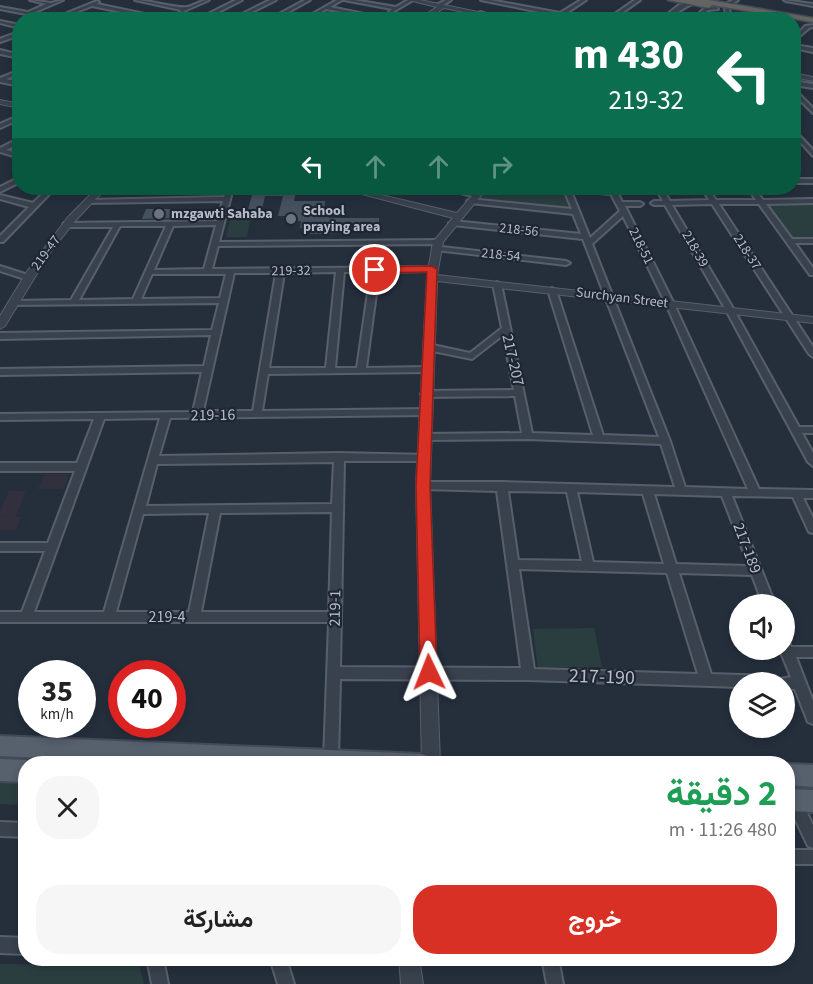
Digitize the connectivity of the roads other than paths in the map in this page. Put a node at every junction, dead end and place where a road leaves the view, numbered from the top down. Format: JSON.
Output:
{"nodes":[{"id":1,"x":32,"y":0,"type":"edge"},
{"id":2,"x":62,"y":0,"type":"edge"},
{"id":3,"x":137,"y":0,"type":"edge"},
{"id":4,"x":198,"y":0,"type":"edge"},
{"id":5,"x":240,"y":0,"type":"edge"},
{"id":6,"x":273,"y":0,"type":"edge"},
{"id":7,"x":308,"y":0,"type":"edge"},
{"id":8,"x":340,"y":0,"type":"edge"},
{"id":9,"x":346,"y":0,"type":"edge"},
{"id":10,"x":411,"y":0,"type":"edge"},
{"id":11,"x":449,"y":0,"type":"edge"},
{"id":12,"x":484,"y":0,"type":"edge"},
{"id":13,"x":584,"y":0,"type":"edge"},
{"id":14,"x":638,"y":0,"type":"edge"},
{"id":15,"x":672,"y":0,"type":"edge"},
{"id":16,"x":736,"y":0,"type":"edge"},
{"id":17,"x":786,"y":0,"type":"edge"},
{"id":18,"x":100,"y":1,"type":"edge"},
{"id":19,"x":206,"y":1,"type":"edge"},
{"id":20,"x":693,"y":1,"type":"edge"},
{"id":21,"x":92,"y":2,"type":"edge"},
{"id":22,"x":528,"y":3,"type":"dead end"},
{"id":23,"x":51,"y":4,"type":"junction"},
{"id":24,"x":441,"y":5,"type":"junction"},
{"id":25,"x":813,"y":5,"type":"edge"},
{"id":26,"x":522,"y":7,"type":"junction"},
{"id":27,"x":326,"y":8,"type":"junction"},
{"id":28,"x":712,"y":8,"type":"junction"},
{"id":29,"x":2,"y":9,"type":"edge"},
{"id":30,"x":186,"y":9,"type":"junction"},
{"id":31,"x":397,"y":9,"type":"junction"},
{"id":32,"x":728,"y":9,"type":"junction"},
{"id":33,"x":21,"y":12,"type":"edge"},
{"id":34,"x":30,"y":12,"type":"edge"},
{"id":35,"x":70,"y":12,"type":"edge"},
{"id":36,"x":134,"y":12,"type":"edge"},
{"id":37,"x":181,"y":12,"type":"edge"},
{"id":38,"x":215,"y":12,"type":"edge"},
{"id":39,"x":248,"y":12,"type":"edge"},
{"id":40,"x":285,"y":12,"type":"edge"},
{"id":41,"x":318,"y":12,"type":"edge"},
{"id":42,"x":346,"y":12,"type":"edge"},
{"id":43,"x":392,"y":12,"type":"edge"},
{"id":44,"x":431,"y":12,"type":"edge"},
{"id":45,"x":477,"y":12,"type":"edge"},
{"id":46,"x":551,"y":12,"type":"edge"},
{"id":47,"x":565,"y":12,"type":"edge"},
{"id":48,"x":620,"y":12,"type":"edge"},
{"id":49,"x":673,"y":12,"type":"edge"},
{"id":50,"x":706,"y":12,"type":"edge"},
{"id":51,"x":726,"y":12,"type":"edge"},
{"id":52,"x":741,"y":12,"type":"edge"},
{"id":53,"x":745,"y":12,"type":"edge"},
{"id":54,"x":11,"y":50,"type":"dead end"},
{"id":55,"x":1,"y":53,"type":"edge"},
{"id":56,"x":801,"y":99,"type":"joint"},
{"id":57,"x":813,"y":101,"type":"edge"},
{"id":58,"x":813,"y":111,"type":"edge"},
{"id":59,"x":801,"y":140,"type":"edge"},
{"id":60,"x":813,"y":153,"type":"edge"},
{"id":61,"x":45,"y":195,"type":"edge"},
{"id":62,"x":94,"y":195,"type":"edge"},
{"id":63,"x":228,"y":195,"type":"edge"},
{"id":64,"x":368,"y":195,"type":"edge"},
{"id":65,"x":476,"y":195,"type":"edge"},
{"id":66,"x":570,"y":195,"type":"edge"},
{"id":67,"x":616,"y":195,"type":"edge"},
{"id":68,"x":664,"y":195,"type":"edge"},
{"id":69,"x":710,"y":195,"type":"edge"},
{"id":70,"x":756,"y":195,"type":"edge"},
{"id":71,"x":0,"y":197,"type":"edge"},
{"id":72,"x":227,"y":199,"type":"junction"},
{"id":73,"x":88,"y":201,"type":"junction"},
{"id":74,"x":813,"y":201,"type":"edge"},
{"id":75,"x":668,"y":202,"type":"junction"},
{"id":76,"x":714,"y":202,"type":"junction"},
{"id":77,"x":761,"y":202,"type":"junction"},
{"id":78,"x":654,"y":203,"type":"dead end"},
{"id":79,"x":640,"y":204,"type":"dead end"},
{"id":80,"x":34,"y":206,"type":"junction"},
{"id":81,"x":622,"y":207,"type":"junction"},
{"id":82,"x":576,"y":212,"type":"junction"},
{"id":83,"x":456,"y":220,"type":"junction"},
{"id":84,"x":171,"y":223,"type":"junction"},
{"id":85,"x":220,"y":223,"type":"junction"},
{"id":86,"x":118,"y":224,"type":"junction"},
{"id":87,"x":66,"y":225,"type":"junction"},
{"id":88,"x":0,"y":229,"type":"edge"},
{"id":89,"x":9,"y":231,"type":"junction"},
{"id":90,"x":0,"y":240,"type":"edge"},
{"id":91,"x":587,"y":241,"type":"junction"},
{"id":92,"x":790,"y":241,"type":"junction"},
{"id":93,"x":813,"y":241,"type":"edge"},
{"id":94,"x":214,"y":244,"type":"junction"},
{"id":95,"x":437,"y":245,"type":"junction"},
{"id":96,"x":566,"y":263,"type":"dead end"},
{"id":97,"x":0,"y":268,"type":"edge"},
{"id":98,"x":340,"y":270,"type":"junction"},
{"id":99,"x":375,"y":270,"type":"junction"},
{"id":100,"x":280,"y":271,"type":"junction"},
{"id":101,"x":149,"y":272,"type":"junction"},
{"id":102,"x":207,"y":272,"type":"junction"},
{"id":103,"x":230,"y":272,"type":"junction"},
{"id":104,"x":432,"y":273,"type":"junction"},
{"id":105,"x":813,"y":273,"type":"edge"},
{"id":106,"x":28,"y":278,"type":"junction"},
{"id":107,"x":497,"y":284,"type":"junction"},
{"id":108,"x":552,"y":290,"type":"junction"},
{"id":109,"x":609,"y":297,"type":"junction"},
{"id":110,"x":223,"y":300,"type":"junction"},
{"id":111,"x":136,"y":301,"type":"junction"},
{"id":112,"x":74,"y":302,"type":"junction"},
{"id":113,"x":13,"y":303,"type":"junction"},
{"id":114,"x":670,"y":304,"type":"junction"},
{"id":115,"x":730,"y":310,"type":"junction"},
{"id":116,"x":3,"y":315,"type":"edge"},
{"id":117,"x":790,"y":317,"type":"junction"},
{"id":118,"x":813,"y":320,"type":"edge"},
{"id":119,"x":0,"y":326,"type":"edge"},
{"id":120,"x":506,"y":329,"type":"junction"},
{"id":121,"x":216,"y":332,"type":"junction"},
{"id":122,"x":0,"y":336,"type":"edge"},
{"id":123,"x":428,"y":347,"type":"junction"},
{"id":124,"x":813,"y":354,"type":"edge"},
{"id":125,"x":207,"y":369,"type":"junction"},
{"id":126,"x":427,"y":369,"type":"junction"},
{"id":127,"x":330,"y":370,"type":"junction"},
{"id":128,"x":361,"y":370,"type":"junction"},
{"id":129,"x":264,"y":371,"type":"junction"},
{"id":130,"x":0,"y":372,"type":"edge"},
{"id":131,"x":520,"y":393,"type":"junction"},
{"id":132,"x":426,"y":394,"type":"junction"},
{"id":133,"x":426,"y":412,"type":"junction"},
{"id":134,"x":257,"y":414,"type":"junction"},
{"id":135,"x":197,"y":415,"type":"junction"},
{"id":136,"x":100,"y":416,"type":"junction"},
{"id":137,"x":166,"y":416,"type":"junction"},
{"id":138,"x":0,"y":417,"type":"edge"},
{"id":139,"x":795,"y":430,"type":"junction"},
{"id":140,"x":813,"y":430,"type":"edge"},
{"id":141,"x":528,"y":436,"type":"junction"},
{"id":142,"x":424,"y":437,"type":"junction"},
{"id":143,"x":599,"y":439,"type":"junction"},
{"id":144,"x":665,"y":441,"type":"junction"},
{"id":145,"x":339,"y":457,"type":"junction"},
{"id":146,"x":424,"y":457,"type":"junction"},
{"id":147,"x":154,"y":460,"type":"junction"},
{"id":148,"x":813,"y":462,"type":"edge"},
{"id":149,"x":81,"y":467,"type":"junction"},
{"id":150,"x":0,"y":468,"type":"edge"},
{"id":151,"x":423,"y":485,"type":"junction"},
{"id":152,"x":502,"y":486,"type":"junction"},
{"id":153,"x":571,"y":488,"type":"junction"},
{"id":154,"x":647,"y":489,"type":"junction"},
{"id":155,"x":681,"y":490,"type":"junction"},
{"id":156,"x":725,"y":490,"type":"junction"},
{"id":157,"x":755,"y":492,"type":"junction"},
{"id":158,"x":796,"y":493,"type":"junction"},
{"id":159,"x":813,"y":494,"type":"edge"},
{"id":160,"x":337,"y":508,"type":"junction"},
{"id":161,"x":216,"y":509,"type":"junction"},
{"id":162,"x":140,"y":510,"type":"junction"},
{"id":163,"x":813,"y":529,"type":"edge"},
{"id":164,"x":0,"y":547,"type":"edge"},
{"id":165,"x":52,"y":547,"type":"junction"},
{"id":166,"x":512,"y":564,"type":"junction"},
{"id":167,"x":589,"y":567,"type":"junction"},
{"id":168,"x":672,"y":569,"type":"junction"},
{"id":169,"x":756,"y":572,"type":"junction"},
{"id":170,"x":765,"y":594,"type":"edge"},
{"id":171,"x":0,"y":617,"type":"edge"},
{"id":172,"x":26,"y":617,"type":"junction"},
{"id":173,"x":109,"y":617,"type":"junction"},
{"id":174,"x":194,"y":617,"type":"junction"},
{"id":175,"x":335,"y":617,"type":"junction"},
{"id":176,"x":795,"y":649,"type":"edge"},
{"id":177,"x":813,"y":652,"type":"edge"},
{"id":178,"x":790,"y":660,"type":"edge"},
{"id":179,"x":429,"y":672,"type":"junction"},
{"id":180,"x":334,"y":673,"type":"junction"},
{"id":181,"x":528,"y":674,"type":"junction"},
{"id":182,"x":706,"y":680,"type":"junction"},
{"id":183,"x":729,"y":681,"type":"edge"},
{"id":184,"x":795,"y":683,"type":"edge"},
{"id":185,"x":799,"y":683,"type":"junction"},
{"id":186,"x":813,"y":718,"type":"edge"},
{"id":187,"x":0,"y":746,"type":"edge"},
{"id":188,"x":254,"y":756,"type":"edge"},
{"id":189,"x":330,"y":756,"type":"edge"},
{"id":190,"x":431,"y":756,"type":"edge"},
{"id":191,"x":0,"y":770,"type":"edge"},
{"id":192,"x":18,"y":771,"type":"edge"},
{"id":193,"x":795,"y":775,"type":"edge"},
{"id":194,"x":813,"y":776,"type":"edge"},
{"id":195,"x":798,"y":800,"type":"edge"},
{"id":196,"x":0,"y":829,"type":"edge"},
{"id":197,"x":18,"y":830,"type":"edge"},
{"id":198,"x":813,"y":841,"type":"edge"},
{"id":199,"x":795,"y":857,"type":"edge"},
{"id":200,"x":813,"y":858,"type":"edge"},
{"id":201,"x":0,"y":945,"type":"edge"},
{"id":202,"x":18,"y":946,"type":"edge"},
{"id":203,"x":157,"y":966,"type":"edge"},
{"id":204,"x":280,"y":966,"type":"edge"},
{"id":205,"x":410,"y":966,"type":"edge"},
{"id":206,"x":552,"y":966,"type":"edge"},
{"id":207,"x":160,"y":984,"type":"edge"},
{"id":208,"x":286,"y":984,"type":"edge"},
{"id":209,"x":412,"y":984,"type":"edge"},
{"id":210,"x":555,"y":984,"type":"edge"}],
"edges":[{"from":1,"to":23,"type":"street"},
{"from":2,"to":23,"type":"street"},
{"from":3,"to":30,"type":"street"},
{"from":4,"to":19,"type":"street"},
{"from":5,"to":38,"type":"street"},
{"from":6,"to":39,"type":"street"},
{"from":7,"to":40,"type":"street"},
{"from":8,"to":27,"type":"street"},
{"from":9,"to":31,"type":"street"},
{"from":10,"to":24,"type":"street"},
{"from":10,"to":31,"type":"street"},
{"from":11,"to":24,"type":"street"},
{"from":12,"to":26,"type":"street"},
{"from":13,"to":47,"type":"street"},
{"from":14,"to":48,"type":"street"},
{"from":15,"to":20,"type":"highway"},
{"from":16,"to":32,"type":"street"},
{"from":17,"to":25,"type":"street"},
{"from":18,"to":21,"type":"street"},
{"from":19,"to":30,"type":"street"},
{"from":20,"to":28,"type":"highway"},
{"from":20,"to":32,"type":"highway"},
{"from":20,"to":49,"type":"street"},
{"from":21,"to":35,"type":"street"},
{"from":21,"to":36,"type":"street"},
{"from":22,"to":26,"type":"street"},
{"from":23,"to":34,"type":"street"},
{"from":24,"to":44,"type":"street"},
{"from":24,"to":45,"type":"street"},
{"from":26,"to":46,"type":"street"},
{"from":27,"to":41,"type":"street"},
{"from":27,"to":42,"type":"street"},
{"from":28,"to":32,"type":"highway"},
{"from":28,"to":50,"type":"street"},
{"from":29,"to":33,"type":"street"},
{"from":30,"to":37,"type":"street"},
{"from":31,"to":43,"type":"street"},
{"from":32,"to":51,"type":"street"},
{"from":32,"to":52,"type":"highway"},
{"from":32,"to":53,"type":"highway"},
{"from":54,"to":55,"type":"street"},
{"from":56,"to":57,"type":"street"},
{"from":56,"to":58,"type":"street"},
{"from":59,"to":60,"type":"street"},
{"from":61,"to":80,"type":"street"},
{"from":62,"to":73,"type":"street","name":"219-47"},
{"from":63,"to":72,"type":"street"},
{"from":64,"to":83,"type":"street"},
{"from":65,"to":82,"type":"street"},
{"from":65,"to":83,"type":"street"},
{"from":66,"to":82,"type":"street"},
{"from":67,"to":81,"type":"street","name":"218-51"},
{"from":68,"to":75,"type":"street","name":"218-39"},
{"from":69,"to":76,"type":"street","name":"218-37"},
{"from":70,"to":77,"type":"street"},
{"from":71,"to":80,"type":"street"},
{"from":72,"to":73,"type":"street"},
{"from":72,"to":85,"type":"street"},
{"from":73,"to":87,"type":"street","name":"219-47"},
{"from":74,"to":77,"type":"street"},
{"from":75,"to":76,"type":"street"},
{"from":75,"to":78,"type":"street"},
{"from":75,"to":115,"type":"street","name":"218-39"},
{"from":76,"to":77,"type":"street"},
{"from":76,"to":117,"type":"street","name":"218-37"},
{"from":77,"to":92,"type":"street"},
{"from":79,"to":81,"type":"street"},
{"from":80,"to":89,"type":"street"},
{"from":81,"to":91,"type":"street"},
{"from":81,"to":114,"type":"street","name":"218-51"},
{"from":82,"to":91,"type":"street"},
{"from":83,"to":91,"type":"street","name":"218-56"},
{"from":83,"to":95,"type":"street"},
{"from":84,"to":85,"type":"street"},
{"from":84,"to":86,"type":"street"},
{"from":84,"to":101,"type":"street"},
{"from":85,"to":94,"type":"street"},
{"from":86,"to":87,"type":"street"},
{"from":86,"to":112,"type":"street"},
{"from":87,"to":106,"type":"street","name":"219-47"},
{"from":88,"to":89,"type":"street"},
{"from":89,"to":90,"type":"street"},
{"from":91,"to":109,"type":"street"},
{"from":92,"to":93,"type":"street"},
{"from":92,"to":105,"type":"street"},
{"from":94,"to":95,"type":"street","name":"218-54"},
{"from":94,"to":102,"type":"street"},
{"from":95,"to":96,"type":"street","name":"218-54"},
{"from":95,"to":104,"type":"street"},
{"from":97,"to":106,"type":"street"},
{"from":98,"to":99,"type":"street","name":"219-32"},
{"from":98,"to":100,"type":"street","name":"219-32"},
{"from":98,"to":127,"type":"street"},
{"from":99,"to":104,"type":"street","name":"219-32"},
{"from":99,"to":128,"type":"street"},
{"from":100,"to":103,"type":"street","name":"219-32"},
{"from":100,"to":129,"type":"street"},
{"from":101,"to":102,"type":"street","name":"219-32"},
{"from":101,"to":111,"type":"street"},
{"from":102,"to":103,"type":"street","name":"219-32"},
{"from":103,"to":110,"type":"street"},
{"from":104,"to":107,"type":"street","name":"Surchyan Street"},
{"from":104,"to":123,"type":"street"},
{"from":106,"to":113,"type":"street","name":"219-47"},
{"from":107,"to":108,"type":"street","name":"Surchyan Street"},
{"from":107,"to":120,"type":"street","name":"217-207"},
{"from":108,"to":109,"type":"street","name":"Surchyan Street"},
{"from":108,"to":143,"type":"street"},
{"from":109,"to":114,"type":"street","name":"Surchyan Street"},
{"from":109,"to":144,"type":"street"},
{"from":110,"to":111,"type":"street"},
{"from":110,"to":121,"type":"street"},
{"from":111,"to":112,"type":"street"},
{"from":112,"to":113,"type":"street"},
{"from":113,"to":116,"type":"street","name":"219-47"},
{"from":114,"to":115,"type":"street","name":"Surchyan Street"},
{"from":114,"to":157,"type":"street","name":"218-51"},
{"from":115,"to":117,"type":"street","name":"Surchyan Street"},
{"from":115,"to":139,"type":"street","name":"218-39"},
{"from":116,"to":119,"type":"street","name":"219-47"},
{"from":117,"to":118,"type":"street","name":"Surchyan Street"},
{"from":117,"to":124,"type":"street","name":"218-37"},
{"from":120,"to":123,"type":"street"},
{"from":120,"to":131,"type":"street","name":"217-207"},
{"from":121,"to":122,"type":"street"},
{"from":121,"to":125,"type":"street"},
{"from":123,"to":126,"type":"street"},
{"from":125,"to":130,"type":"street"},
{"from":125,"to":135,"type":"street"},
{"from":126,"to":128,"type":"street"},
{"from":126,"to":132,"type":"street"},
{"from":127,"to":128,"type":"street"},
{"from":127,"to":129,"type":"street"},
{"from":129,"to":134,"type":"street"},
{"from":131,"to":132,"type":"street"},
{"from":131,"to":141,"type":"street","name":"217-207"},
{"from":132,"to":133,"type":"street"},
{"from":133,"to":134,"type":"street","name":"219-16"},
{"from":133,"to":142,"type":"street"},
{"from":134,"to":135,"type":"street","name":"219-16"},
{"from":135,"to":137,"type":"street","name":"219-16"},
{"from":136,"to":137,"type":"street","name":"219-16"},
{"from":136,"to":138,"type":"street","name":"219-16"},
{"from":136,"to":149,"type":"street"},
{"from":137,"to":147,"type":"street"},
{"from":139,"to":140,"type":"street"},
{"from":139,"to":148,"type":"street","name":"218-39"},
{"from":141,"to":142,"type":"street"},
{"from":141,"to":143,"type":"street"},
{"from":142,"to":146,"type":"street"},
{"from":143,"to":144,"type":"street"},
{"from":144,"to":155,"type":"street"},
{"from":145,"to":146,"type":"street"},
{"from":145,"to":147,"type":"street"},
{"from":145,"to":160,"type":"street","name":"219-1"},
{"from":146,"to":151,"type":"street"},
{"from":147,"to":162,"type":"street"},
{"from":149,"to":150,"type":"street"},
{"from":149,"to":165,"type":"street"},
{"from":151,"to":152,"type":"street"},
{"from":151,"to":179,"type":"street"},
{"from":152,"to":153,"type":"street"},
{"from":152,"to":166,"type":"street"},
{"from":153,"to":154,"type":"street"},
{"from":153,"to":167,"type":"street"},
{"from":154,"to":155,"type":"street"},
{"from":154,"to":168,"type":"street"},
{"from":155,"to":156,"type":"street"},
{"from":156,"to":157,"type":"street"},
{"from":156,"to":169,"type":"street","name":"217-189"},
{"from":157,"to":158,"type":"street"},
{"from":158,"to":159,"type":"street"},
{"from":158,"to":163,"type":"street"},
{"from":160,"to":161,"type":"street"},
{"from":160,"to":175,"type":"street","name":"219-1"},
{"from":161,"to":162,"type":"street"},
{"from":161,"to":174,"type":"street"},
{"from":162,"to":173,"type":"street"},
{"from":164,"to":165,"type":"street"},
{"from":165,"to":172,"type":"street"},
{"from":166,"to":167,"type":"street"},
{"from":166,"to":181,"type":"street"},
{"from":167,"to":168,"type":"street"},
{"from":168,"to":169,"type":"street"},
{"from":168,"to":182,"type":"street"},
{"from":169,"to":170,"type":"street","name":"217-189"},
{"from":171,"to":172,"type":"street","name":"219-4"},
{"from":172,"to":173,"type":"street","name":"219-4"},
{"from":173,"to":174,"type":"street","name":"219-4"},
{"from":174,"to":175,"type":"street","name":"219-4"},
{"from":175,"to":180,"type":"street","name":"219-1"},
{"from":176,"to":177,"type":"street"},
{"from":178,"to":185,"type":"street"},
{"from":179,"to":180,"type":"street","name":"217-190"},
{"from":179,"to":181,"type":"street","name":"217-190"},
{"from":179,"to":190,"type":"street"},
{"from":180,"to":189,"type":"street","name":"219-1"},
{"from":181,"to":182,"type":"street","name":"217-190"},
{"from":182,"to":183,"type":"street","name":"217-190"},
{"from":184,"to":185,"type":"street"},
{"from":185,"to":186,"type":"street"},
{"from":187,"to":188,"type":"main road"},
{"from":191,"to":192,"type":"main road"},
{"from":193,"to":194,"type":"main road"},
{"from":195,"to":198,"type":"street"},
{"from":196,"to":197,"type":"street"},
{"from":199,"to":200,"type":"street"},
{"from":201,"to":202,"type":"street"},
{"from":203,"to":207,"type":"street"},
{"from":204,"to":208,"type":"street"},
{"from":205,"to":209,"type":"street"},
{"from":206,"to":210,"type":"street"}]}
